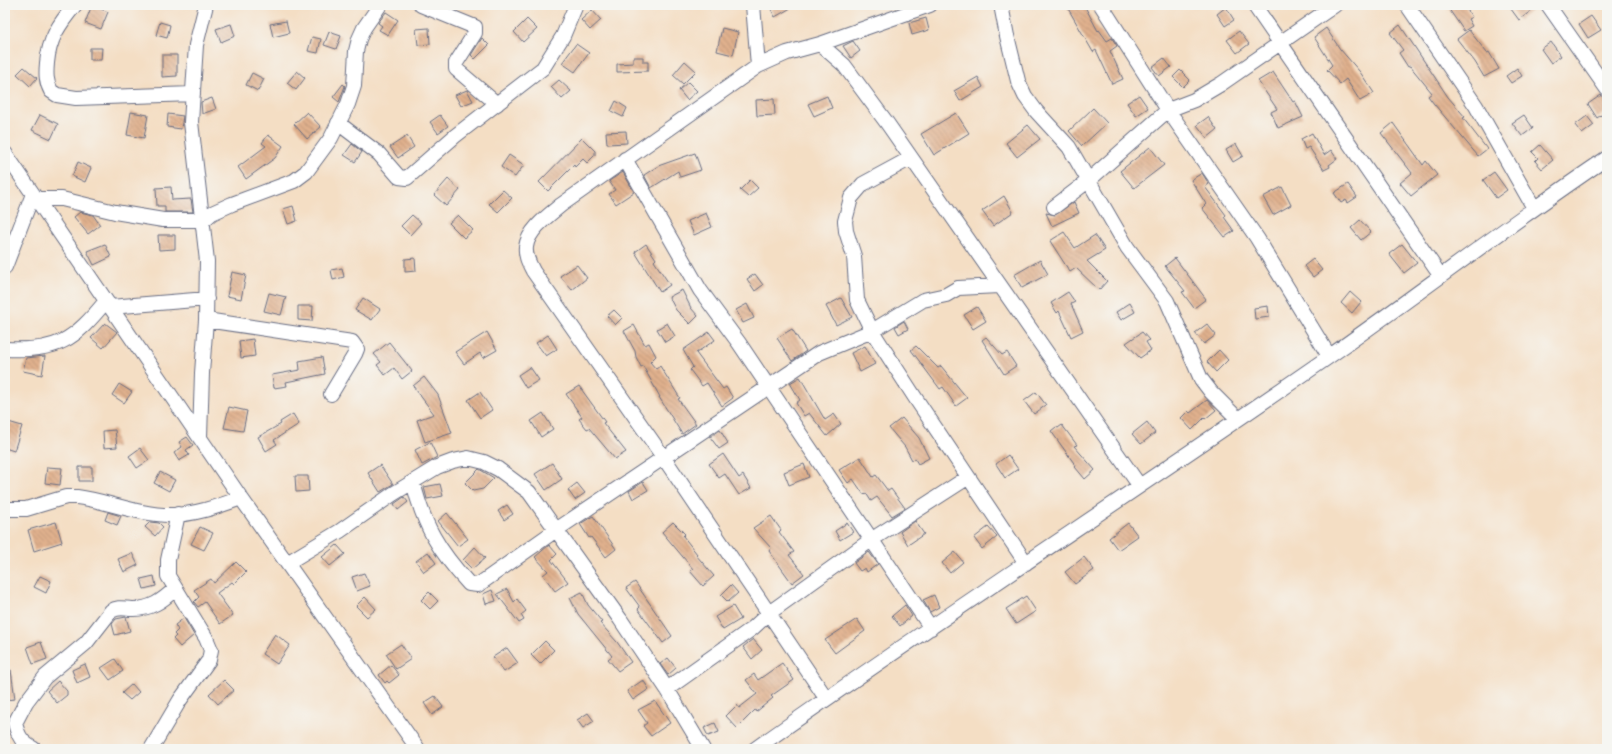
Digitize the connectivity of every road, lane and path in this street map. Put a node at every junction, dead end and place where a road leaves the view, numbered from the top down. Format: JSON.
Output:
{"nodes":[{"id":1,"x":75,"y":5,"type":"edge"},
{"id":2,"x":206,"y":5,"type":"edge"},
{"id":3,"x":380,"y":5,"type":"edge"},
{"id":4,"x":421,"y":5,"type":"edge"},
{"id":5,"x":576,"y":5,"type":"edge"},
{"id":6,"x":754,"y":5,"type":"edge"},
{"id":7,"x":930,"y":5,"type":"edge"},
{"id":8,"x":1002,"y":5,"type":"edge"},
{"id":9,"x":1101,"y":5,"type":"edge"},
{"id":10,"x":1254,"y":5,"type":"edge"},
{"id":11,"x":1335,"y":5,"type":"edge"},
{"id":12,"x":1407,"y":5,"type":"edge"},
{"id":13,"x":1548,"y":5,"type":"edge"},
{"id":14,"x":1279,"y":43,"type":"junction"},
{"id":15,"x":820,"y":44,"type":"junction"},
{"id":16,"x":758,"y":66,"type":"junction"},
{"id":17,"x":1607,"y":89,"type":"edge"},
{"id":18,"x":193,"y":94,"type":"junction"},
{"id":19,"x":497,"y":104,"type":"junction"},
{"id":20,"x":1168,"y":110,"type":"junction"},
{"id":21,"x":338,"y":123,"type":"junction"},
{"id":22,"x":5,"y":153,"type":"edge"},
{"id":23,"x":911,"y":158,"type":"junction"},
{"id":24,"x":1607,"y":158,"type":"edge"},
{"id":25,"x":625,"y":159,"type":"junction"},
{"id":26,"x":1088,"y":181,"type":"junction"},
{"id":27,"x":35,"y":196,"type":"junction"},
{"id":28,"x":1054,"y":207,"type":"dead end"},
{"id":29,"x":1534,"y":208,"type":"junction"},
{"id":30,"x":204,"y":220,"type":"junction"},
{"id":31,"x":5,"y":267,"type":"edge"},
{"id":32,"x":1440,"y":275,"type":"junction"},
{"id":33,"x":999,"y":286,"type":"junction"},
{"id":34,"x":207,"y":299,"type":"junction"},
{"id":35,"x":108,"y":304,"type":"junction"},
{"id":36,"x":206,"y":320,"type":"junction"},
{"id":37,"x":872,"y":331,"type":"junction"},
{"id":38,"x":5,"y":349,"type":"edge"},
{"id":39,"x":1329,"y":356,"type":"junction"},
{"id":40,"x":768,"y":387,"type":"junction"},
{"id":41,"x":331,"y":394,"type":"dead end"},
{"id":42,"x":1238,"y":419,"type":"junction"},
{"id":43,"x":200,"y":437,"type":"junction"},
{"id":44,"x":664,"y":458,"type":"junction"},
{"id":45,"x":967,"y":478,"type":"junction"},
{"id":46,"x":413,"y":482,"type":"junction"},
{"id":47,"x":1138,"y":485,"type":"junction"},
{"id":48,"x":241,"y":498,"type":"junction"},
{"id":49,"x":5,"y":509,"type":"edge"},
{"id":50,"x":178,"y":514,"type":"junction"},
{"id":51,"x":556,"y":530,"type":"junction"},
{"id":52,"x":872,"y":540,"type":"junction"},
{"id":53,"x":1026,"y":562,"type":"junction"},
{"id":54,"x":287,"y":563,"type":"junction"},
{"id":55,"x":175,"y":589,"type":"junction"},
{"id":56,"x":769,"y":612,"type":"junction"},
{"id":57,"x":931,"y":628,"type":"junction"},
{"id":58,"x":667,"y":689,"type":"junction"},
{"id":59,"x":826,"y":698,"type":"junction"},
{"id":60,"x":10,"y":722,"type":"edge"},
{"id":61,"x":34,"y":749,"type":"edge"},
{"id":62,"x":152,"y":749,"type":"edge"},
{"id":63,"x":418,"y":749,"type":"edge"},
{"id":64,"x":703,"y":749,"type":"edge"},
{"id":65,"x":755,"y":749,"type":"edge"}],
"edges":[{"from":1,"to":18,"type":"street"},
{"from":2,"to":18,"type":"street"},
{"from":3,"to":21,"type":"street"},
{"from":4,"to":19,"type":"street"},
{"from":5,"to":19,"type":"street"},
{"from":6,"to":16,"type":"street"},
{"from":7,"to":15,"type":"street"},
{"from":8,"to":26,"type":"street"},
{"from":9,"to":20,"type":"street"},
{"from":10,"to":14,"type":"street"},
{"from":11,"to":14,"type":"street"},
{"from":12,"to":29,"type":"street"},
{"from":13,"to":17,"type":"street"},
{"from":14,"to":20,"type":"street"},
{"from":14,"to":32,"type":"street"},
{"from":15,"to":16,"type":"street"},
{"from":15,"to":23,"type":"street"},
{"from":16,"to":25,"type":"street"},
{"from":18,"to":30,"type":"street"},
{"from":19,"to":21,"type":"street"},
{"from":20,"to":26,"type":"street"},
{"from":20,"to":39,"type":"street"},
{"from":21,"to":30,"type":"street"},
{"from":22,"to":27,"type":"street"},
{"from":23,"to":33,"type":"street"},
{"from":23,"to":37,"type":"street"},
{"from":24,"to":29,"type":"street"},
{"from":25,"to":40,"type":"street"},
{"from":25,"to":44,"type":"street"},
{"from":26,"to":28,"type":"street"},
{"from":26,"to":42,"type":"street"},
{"from":27,"to":30,"type":"street"},
{"from":27,"to":31,"type":"street"},
{"from":27,"to":35,"type":"street"},
{"from":29,"to":32,"type":"street"},
{"from":30,"to":34,"type":"street"},
{"from":32,"to":39,"type":"street"},
{"from":33,"to":37,"type":"street"},
{"from":33,"to":47,"type":"street"},
{"from":34,"to":35,"type":"street"},
{"from":34,"to":36,"type":"street"},
{"from":35,"to":38,"type":"street"},
{"from":35,"to":43,"type":"street"},
{"from":36,"to":41,"type":"street"},
{"from":36,"to":43,"type":"street"},
{"from":37,"to":40,"type":"street"},
{"from":37,"to":45,"type":"street"},
{"from":39,"to":42,"type":"street"},
{"from":40,"to":44,"type":"street"},
{"from":40,"to":52,"type":"street"},
{"from":42,"to":47,"type":"street"},
{"from":43,"to":48,"type":"street"},
{"from":44,"to":51,"type":"street"},
{"from":44,"to":56,"type":"street"},
{"from":45,"to":52,"type":"street"},
{"from":45,"to":53,"type":"street"},
{"from":46,"to":51,"type":"street"},
{"from":46,"to":51,"type":"street"},
{"from":46,"to":54,"type":"street"},
{"from":47,"to":53,"type":"street"},
{"from":48,"to":50,"type":"street"},
{"from":48,"to":54,"type":"street"},
{"from":49,"to":50,"type":"street"},
{"from":50,"to":55,"type":"street"},
{"from":51,"to":58,"type":"street"},
{"from":52,"to":56,"type":"street"},
{"from":52,"to":57,"type":"street"},
{"from":53,"to":57,"type":"street"},
{"from":54,"to":63,"type":"street"},
{"from":55,"to":60,"type":"street"},
{"from":55,"to":62,"type":"street"},
{"from":56,"to":58,"type":"street"},
{"from":56,"to":59,"type":"street"},
{"from":57,"to":59,"type":"street"},
{"from":58,"to":64,"type":"street"},
{"from":59,"to":65,"type":"street"},
{"from":60,"to":61,"type":"street"}]}
